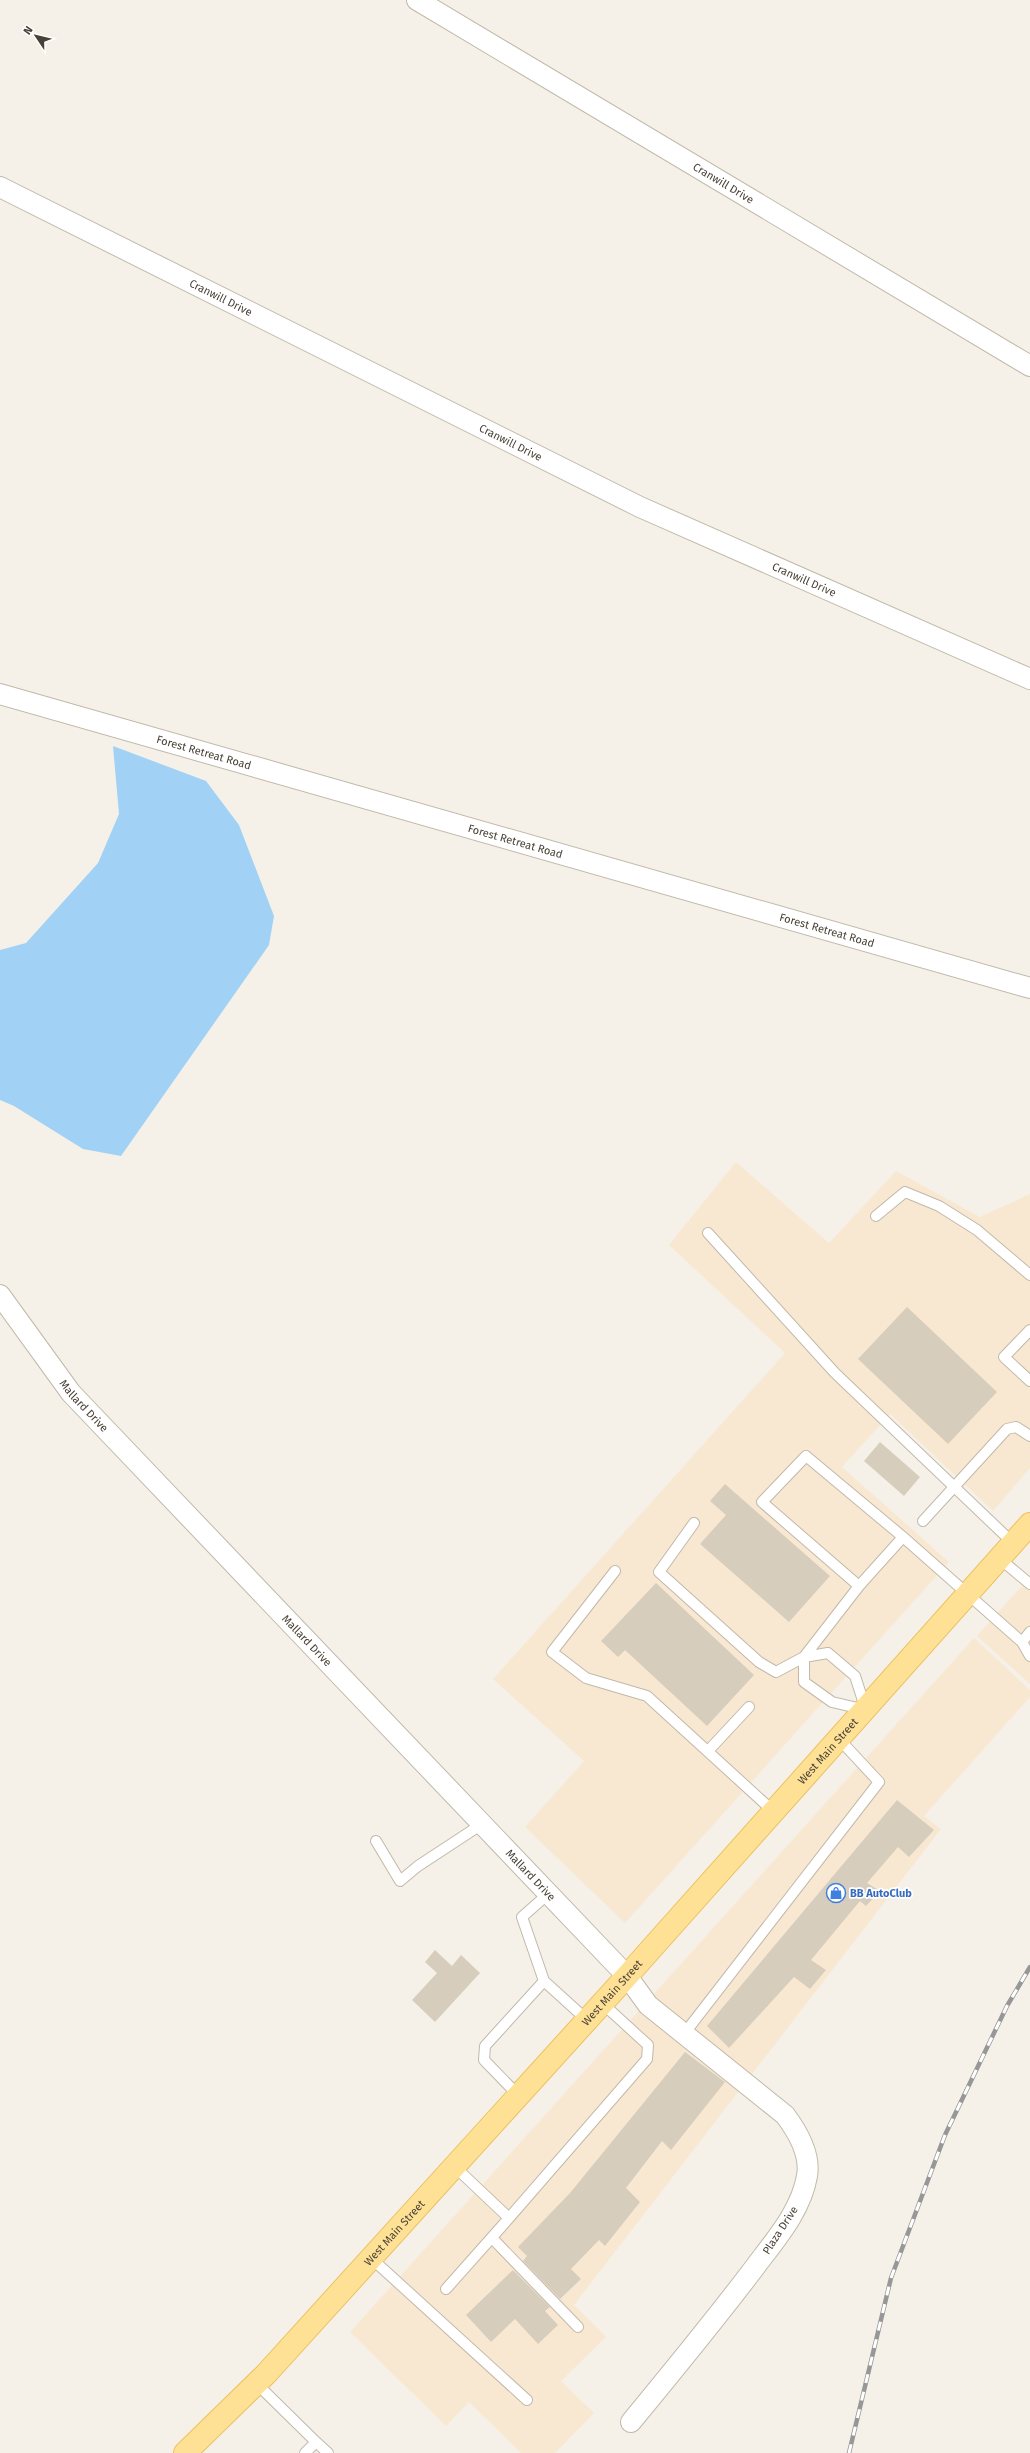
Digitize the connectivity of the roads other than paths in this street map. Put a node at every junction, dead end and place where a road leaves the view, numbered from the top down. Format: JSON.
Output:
{"nodes":[{"id":1,"x":417,"y":0,"type":"edge"},
{"id":2,"x":0,"y":187,"type":"edge"},
{"id":3,"x":1030,"y":366,"type":"edge"},
{"id":4,"x":1030,"y":679,"type":"edge"},
{"id":5,"x":0,"y":694,"type":"edge"},
{"id":6,"x":1030,"y":988,"type":"edge"},
{"id":7,"x":876,"y":1216,"type":"dead end"},
{"id":8,"x":708,"y":1233,"type":"dead end"},
{"id":9,"x":1030,"y":1275,"type":"edge"},
{"id":10,"x":0,"y":1295,"type":"edge"},
{"id":11,"x":1030,"y":1330,"type":"edge"},
{"id":12,"x":1030,"y":1381,"type":"edge"},
{"id":13,"x":1030,"y":1436,"type":"edge"},
{"id":14,"x":954,"y":1487,"type":"junction"},
{"id":15,"x":923,"y":1521,"type":"dead end"},
{"id":16,"x":694,"y":1523,"type":"dead end"},
{"id":17,"x":1030,"y":1524,"type":"edge"},
{"id":18,"x":903,"y":1537,"type":"junction"},
{"id":19,"x":1006,"y":1551,"type":"junction"},
{"id":20,"x":615,"y":1571,"type":"dead end"},
{"id":21,"x":1030,"y":1584,"type":"edge"},
{"id":22,"x":859,"y":1586,"type":"junction"},
{"id":23,"x":966,"y":1595,"type":"junction"},
{"id":24,"x":1030,"y":1632,"type":"edge"},
{"id":25,"x":1022,"y":1642,"type":"junction"},
{"id":26,"x":1030,"y":1656,"type":"edge"},
{"id":27,"x":804,"y":1657,"type":"junction"},
{"id":28,"x":750,"y":1707,"type":"dead end"},
{"id":29,"x":866,"y":1710,"type":"junction"},
{"id":30,"x":839,"y":1740,"type":"junction"},
{"id":31,"x":708,"y":1751,"type":"junction"},
{"id":32,"x":773,"y":1811,"type":"junction"},
{"id":33,"x":482,"y":1824,"type":"junction"},
{"id":34,"x":376,"y":1841,"type":"dead end"},
{"id":35,"x":548,"y":1894,"type":"junction"},
{"id":36,"x":627,"y":1976,"type":"junction"},
{"id":37,"x":544,"y":1981,"type":"junction"},
{"id":38,"x":602,"y":2003,"type":"junction"},
{"id":39,"x":587,"y":2020,"type":"junction"},
{"id":40,"x":684,"y":2034,"type":"junction"},
{"id":41,"x":518,"y":2095,"type":"junction"},
{"id":42,"x":454,"y":2166,"type":"junction"},
{"id":43,"x":510,"y":2218,"type":"junction"},
{"id":44,"x":492,"y":2238,"type":"junction"},
{"id":45,"x":371,"y":2258,"type":"junction"},
{"id":46,"x":446,"y":2289,"type":"dead end"},
{"id":47,"x":578,"y":2327,"type":"dead end"},
{"id":48,"x":256,"y":2384,"type":"junction"},
{"id":49,"x":527,"y":2400,"type":"dead end"},
{"id":50,"x":631,"y":2422,"type":"dead end"},
{"id":51,"x":316,"y":2442,"type":"junction"},
{"id":52,"x":189,"y":2452,"type":"edge"},
{"id":53,"x":305,"y":2453,"type":"edge"},
{"id":54,"x":328,"y":2453,"type":"edge"}],
"edges":[{"from":1,"to":3,"type":"street","name":"Cranwill Drive"},
{"from":2,"to":4,"type":"street","name":"Cranwill Drive"},
{"from":5,"to":6,"type":"street","name":"Forest Retreat Road"},
{"from":7,"to":9,"type":"lane"},
{"from":8,"to":14,"type":"lane"},
{"from":10,"to":33,"type":"street","name":"Mallard Drive"},
{"from":11,"to":12,"type":"lane"},
{"from":13,"to":14,"type":"lane"},
{"from":14,"to":15,"type":"lane"},
{"from":14,"to":19,"type":"lane"},
{"from":16,"to":27,"type":"lane"},
{"from":17,"to":19,"type":"main road","name":"West Main Street"},
{"from":18,"to":22,"type":"lane"},
{"from":18,"to":22,"type":"lane"},
{"from":18,"to":23,"type":"lane"},
{"from":19,"to":21,"type":"lane"},
{"from":19,"to":23,"type":"main road","name":"West Main Street"},
{"from":20,"to":31,"type":"lane"},
{"from":22,"to":27,"type":"lane"},
{"from":23,"to":25,"type":"lane"},
{"from":23,"to":29,"type":"main road","name":"West Main Street"},
{"from":24,"to":25,"type":"lane"},
{"from":25,"to":26,"type":"lane"},
{"from":27,"to":29,"type":"lane"},
{"from":27,"to":29,"type":"lane"},
{"from":28,"to":31,"type":"lane"},
{"from":29,"to":30,"type":"main road","name":"West Main Street"},
{"from":30,"to":32,"type":"main road","name":"West Main Street"},
{"from":30,"to":40,"type":"lane"},
{"from":31,"to":32,"type":"lane"},
{"from":32,"to":36,"type":"main road","name":"West Main Street"},
{"from":33,"to":34,"type":"lane"},
{"from":33,"to":35,"type":"street","name":"Mallard Drive"},
{"from":35,"to":36,"type":"street","name":"Mallard Drive"},
{"from":35,"to":37,"type":"lane"},
{"from":36,"to":38,"type":"main road","name":"West Main Street"},
{"from":36,"to":40,"type":"street","name":"Plaza Drive"},
{"from":37,"to":39,"type":"lane"},
{"from":37,"to":41,"type":"lane"},
{"from":38,"to":39,"type":"main road","name":"West Main Street"},
{"from":38,"to":43,"type":"lane"},
{"from":39,"to":41,"type":"main road","name":"West Main Street"},
{"from":40,"to":50,"type":"street","name":"Plaza Drive"},
{"from":41,"to":42,"type":"main road","name":"West Main Street"},
{"from":42,"to":43,"type":"lane"},
{"from":42,"to":45,"type":"main road","name":"West Main Street"},
{"from":43,"to":44,"type":"lane"},
{"from":44,"to":46,"type":"lane"},
{"from":44,"to":47,"type":"lane"},
{"from":45,"to":48,"type":"main road","name":"West Main Street"},
{"from":45,"to":49,"type":"lane"},
{"from":48,"to":51,"type":"lane"},
{"from":48,"to":52,"type":"main road","name":"West Main Street"},
{"from":51,"to":53,"type":"lane"},
{"from":51,"to":54,"type":"lane"}]}
